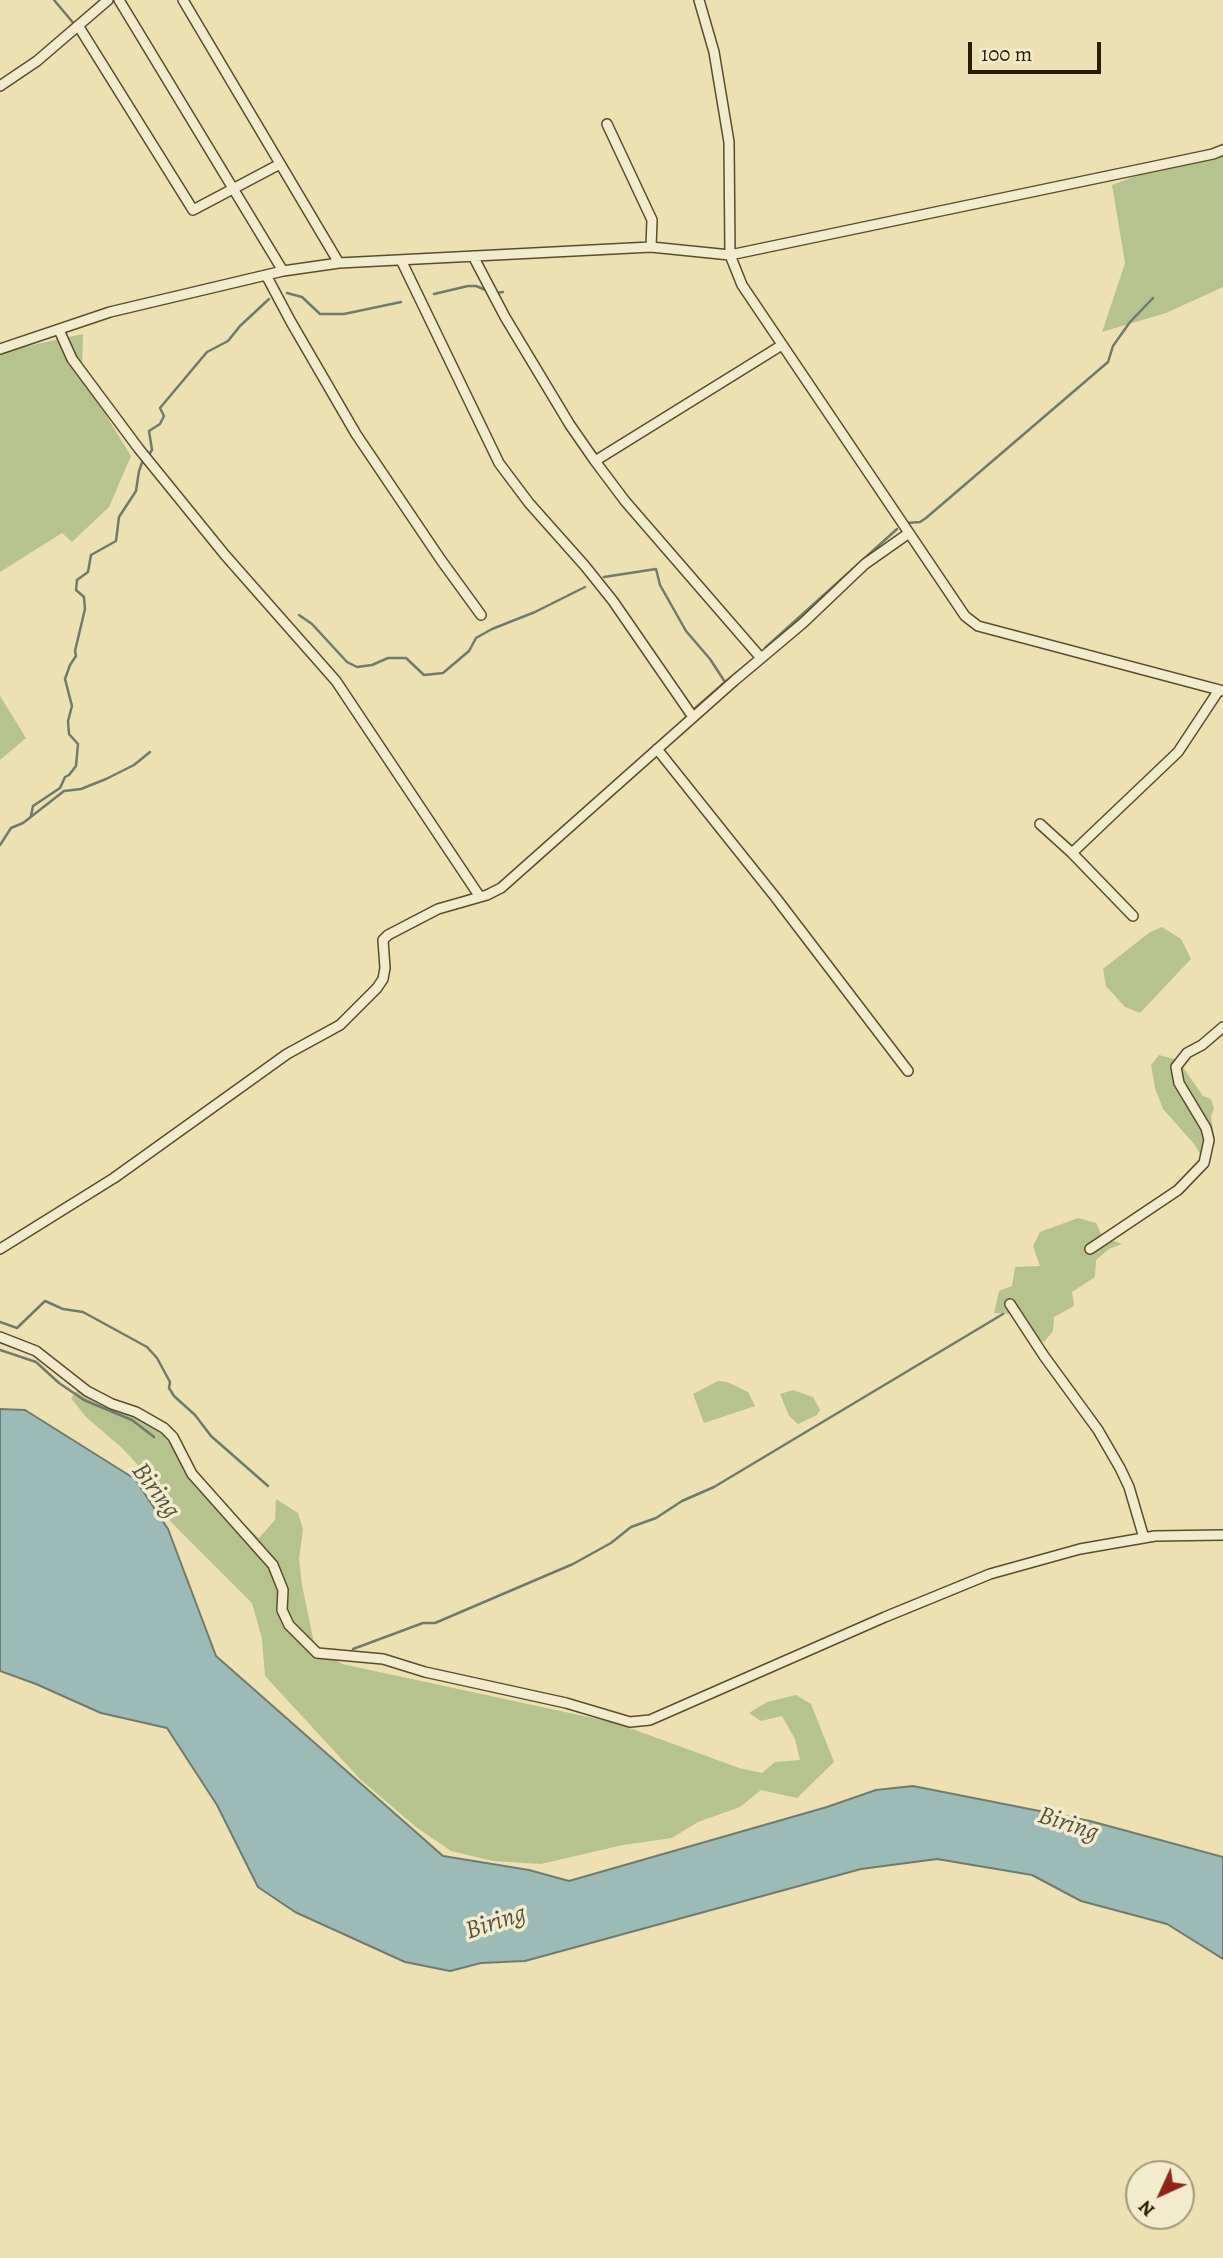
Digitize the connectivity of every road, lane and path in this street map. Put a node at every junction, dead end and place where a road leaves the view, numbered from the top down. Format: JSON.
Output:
{"nodes":[{"id":1,"x":108,"y":0,"type":"edge"},
{"id":2,"x":118,"y":0,"type":"edge"},
{"id":3,"x":183,"y":0,"type":"edge"},
{"id":4,"x":699,"y":0,"type":"edge"},
{"id":5,"x":79,"y":27,"type":"junction"},
{"id":6,"x":0,"y":86,"type":"edge"},
{"id":7,"x":607,"y":124,"type":"dead end"},
{"id":8,"x":1223,"y":150,"type":"edge"},
{"id":9,"x":280,"y":164,"type":"junction"},
{"id":10,"x":233,"y":188,"type":"junction"},
{"id":11,"x":651,"y":247,"type":"junction"},
{"id":12,"x":730,"y":255,"type":"junction"},
{"id":13,"x":473,"y":256,"type":"junction"},
{"id":14,"x":401,"y":260,"type":"junction"},
{"id":15,"x":339,"y":263,"type":"junction"},
{"id":16,"x":283,"y":271,"type":"junction"},
{"id":17,"x":266,"y":275,"type":"junction"},
{"id":18,"x":59,"y":330,"type":"junction"},
{"id":19,"x":782,"y":345,"type":"junction"},
{"id":20,"x":0,"y":349,"type":"edge"},
{"id":21,"x":594,"y":461,"type":"junction"},
{"id":22,"x":909,"y":533,"type":"junction"},
{"id":23,"x":481,"y":615,"type":"dead end"},
{"id":24,"x":761,"y":658,"type":"junction"},
{"id":25,"x":1221,"y":690,"type":"edge"},
{"id":26,"x":693,"y":717,"type":"junction"},
{"id":27,"x":657,"y":748,"type":"junction"},
{"id":28,"x":1040,"y":824,"type":"dead end"},
{"id":29,"x":1072,"y":853,"type":"junction"},
{"id":30,"x":480,"y":897,"type":"junction"},
{"id":31,"x":1133,"y":916,"type":"dead end"},
{"id":32,"x":1223,"y":1027,"type":"edge"},
{"id":33,"x":908,"y":1071,"type":"dead end"},
{"id":34,"x":0,"y":1249,"type":"edge"},
{"id":35,"x":1090,"y":1249,"type":"dead end"},
{"id":36,"x":1010,"y":1304,"type":"dead end"},
{"id":37,"x":0,"y":1337,"type":"edge"},
{"id":38,"x":1223,"y":1535,"type":"edge"},
{"id":39,"x":1144,"y":1538,"type":"junction"}],
"edges":[{"from":1,"to":5,"type":"street"},
{"from":2,"to":10,"type":"street"},
{"from":3,"to":9,"type":"street"},
{"from":4,"to":12,"type":"street"},
{"from":5,"to":6,"type":"street"},
{"from":5,"to":10,"type":"street"},
{"from":7,"to":11,"type":"street"},
{"from":8,"to":12,"type":"street"},
{"from":9,"to":10,"type":"street"},
{"from":9,"to":15,"type":"street"},
{"from":10,"to":16,"type":"street"},
{"from":11,"to":12,"type":"street"},
{"from":11,"to":13,"type":"street"},
{"from":12,"to":19,"type":"street"},
{"from":13,"to":14,"type":"street"},
{"from":13,"to":21,"type":"street"},
{"from":14,"to":15,"type":"street"},
{"from":14,"to":26,"type":"street"},
{"from":15,"to":16,"type":"street"},
{"from":16,"to":17,"type":"street"},
{"from":17,"to":18,"type":"street"},
{"from":17,"to":23,"type":"street"},
{"from":18,"to":20,"type":"street"},
{"from":18,"to":30,"type":"street"},
{"from":19,"to":21,"type":"street"},
{"from":19,"to":22,"type":"street"},
{"from":21,"to":24,"type":"street"},
{"from":22,"to":24,"type":"street"},
{"from":22,"to":25,"type":"street"},
{"from":24,"to":26,"type":"street"},
{"from":25,"to":29,"type":"street"},
{"from":26,"to":27,"type":"street"},
{"from":27,"to":30,"type":"street"},
{"from":27,"to":33,"type":"street"},
{"from":28,"to":29,"type":"street"},
{"from":29,"to":31,"type":"street"},
{"from":30,"to":34,"type":"street"},
{"from":32,"to":35,"type":"street"},
{"from":36,"to":39,"type":"street"},
{"from":37,"to":39,"type":"street"},
{"from":38,"to":39,"type":"street"}]}
